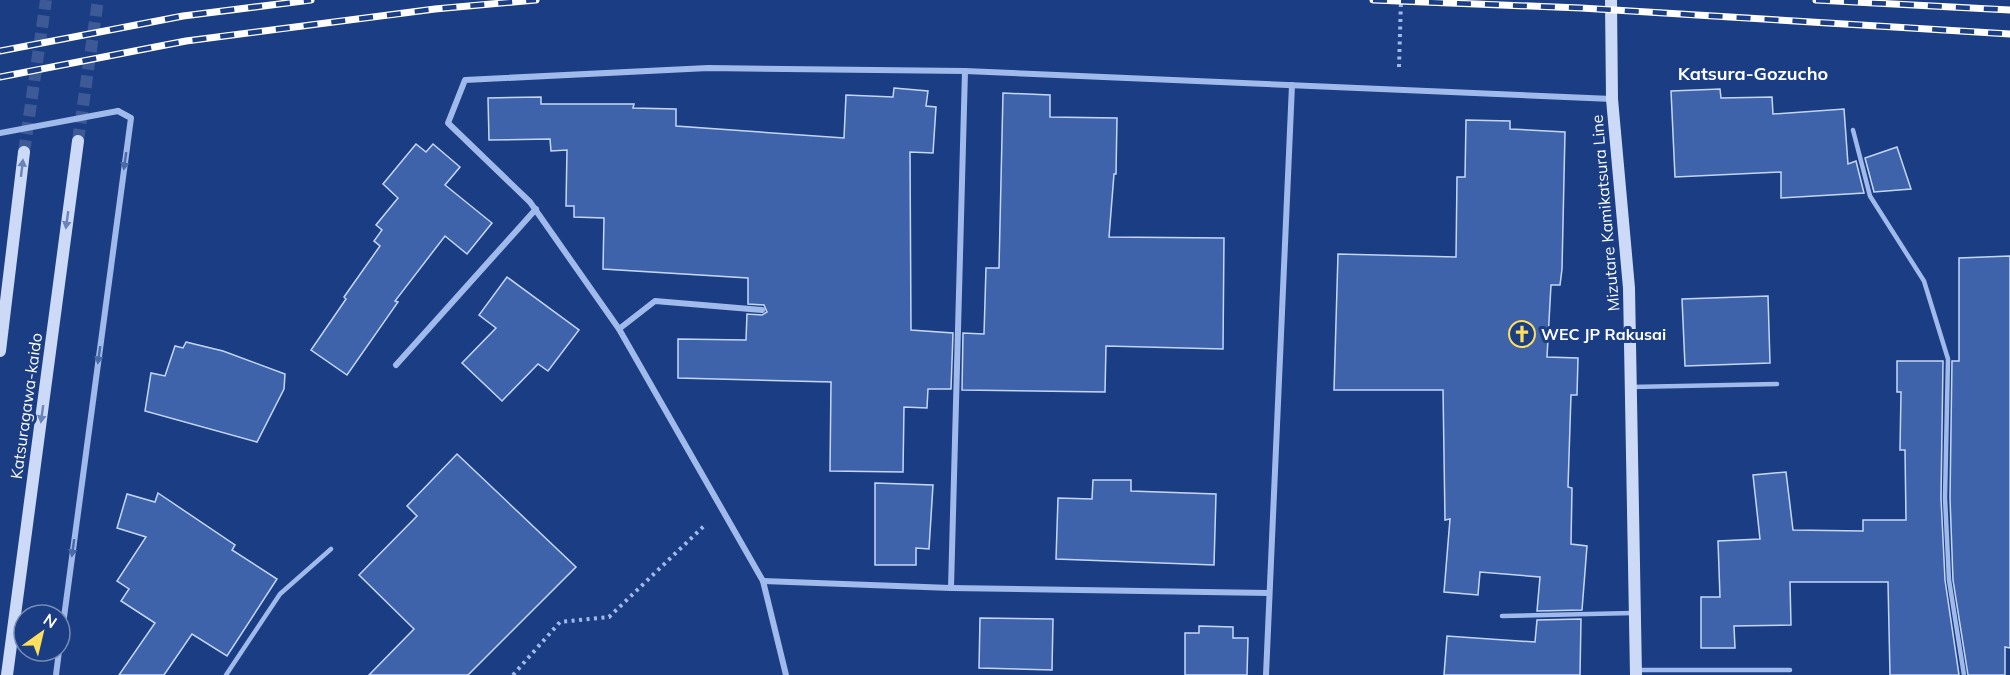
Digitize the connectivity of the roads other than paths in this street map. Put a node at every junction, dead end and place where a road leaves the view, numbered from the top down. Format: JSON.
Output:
{"nodes":[{"id":1,"x":1611,"y":0,"type":"edge"},
{"id":2,"x":965,"y":71,"type":"junction"},
{"id":3,"x":1292,"y":85,"type":"junction"},
{"id":4,"x":1612,"y":99,"type":"junction"},
{"id":5,"x":1853,"y":130,"type":"dead end"},
{"id":6,"x":0,"y":133,"type":"edge"},
{"id":7,"x":78,"y":141,"type":"tunnel mouth"},
{"id":8,"x":24,"y":152,"type":"tunnel mouth"},
{"id":9,"x":536,"y":209,"type":"junction"},
{"id":10,"x":762,"y":310,"type":"dead end"},
{"id":11,"x":619,"y":329,"type":"junction"},
{"id":12,"x":0,"y":351,"type":"edge"},
{"id":13,"x":396,"y":365,"type":"dead end"},
{"id":14,"x":1777,"y":384,"type":"dead end"},
{"id":15,"x":1631,"y":387,"type":"junction"},
{"id":16,"x":331,"y":549,"type":"dead end"},
{"id":17,"x":763,"y":581,"type":"junction"},
{"id":18,"x":951,"y":588,"type":"junction"},
{"id":19,"x":1269,"y":592,"type":"junction"},
{"id":20,"x":66,"y":603,"type":"edge"},
{"id":21,"x":1635,"y":613,"type":"junction"},
{"id":22,"x":1502,"y":616,"type":"dead end"},
{"id":23,"x":1790,"y":670,"type":"dead end"},
{"id":24,"x":1636,"y":673,"type":"edge"},
{"id":25,"x":7,"y":675,"type":"edge"},
{"id":26,"x":226,"y":675,"type":"edge"},
{"id":27,"x":786,"y":675,"type":"edge"},
{"id":28,"x":1266,"y":675,"type":"edge"},
{"id":29,"x":1964,"y":675,"type":"edge"}],
"edges":[{"from":1,"to":4,"type":"street","name":"Mizutare Kamikatsura Line"},
{"from":2,"to":3,"type":"street"},
{"from":2,"to":9,"type":"street"},
{"from":2,"to":18,"type":"street"},
{"from":3,"to":4,"type":"street"},
{"from":3,"to":19,"type":"street"},
{"from":4,"to":15,"type":"street","name":"Mizutare Kamikatsura Line"},
{"from":5,"to":29,"type":"lane"},
{"from":6,"to":20,"type":"street","one_way":true,"bridge":true},
{"from":7,"to":25,"type":"street","name":"Katsuragawa-kaido","one_way":true},
{"from":12,"to":8,"type":"street","name":"Katsuragawa-kaido","one_way":true},
{"from":9,"to":11,"type":"street"},
{"from":9,"to":13,"type":"street"},
{"from":10,"to":11,"type":"street"},
{"from":11,"to":17,"type":"street"},
{"from":14,"to":15,"type":"lane"},
{"from":15,"to":21,"type":"street","name":"Mizutare Kamikatsura Line"},
{"from":16,"to":26,"type":"lane"},
{"from":17,"to":18,"type":"street"},
{"from":17,"to":27,"type":"street"},
{"from":18,"to":19,"type":"street"},
{"from":19,"to":28,"type":"street"},
{"from":21,"to":22,"type":"lane"},
{"from":21,"to":24,"type":"street","name":"Mizutare Kamikatsura Line"},
{"from":23,"to":24,"type":"lane"}]}
